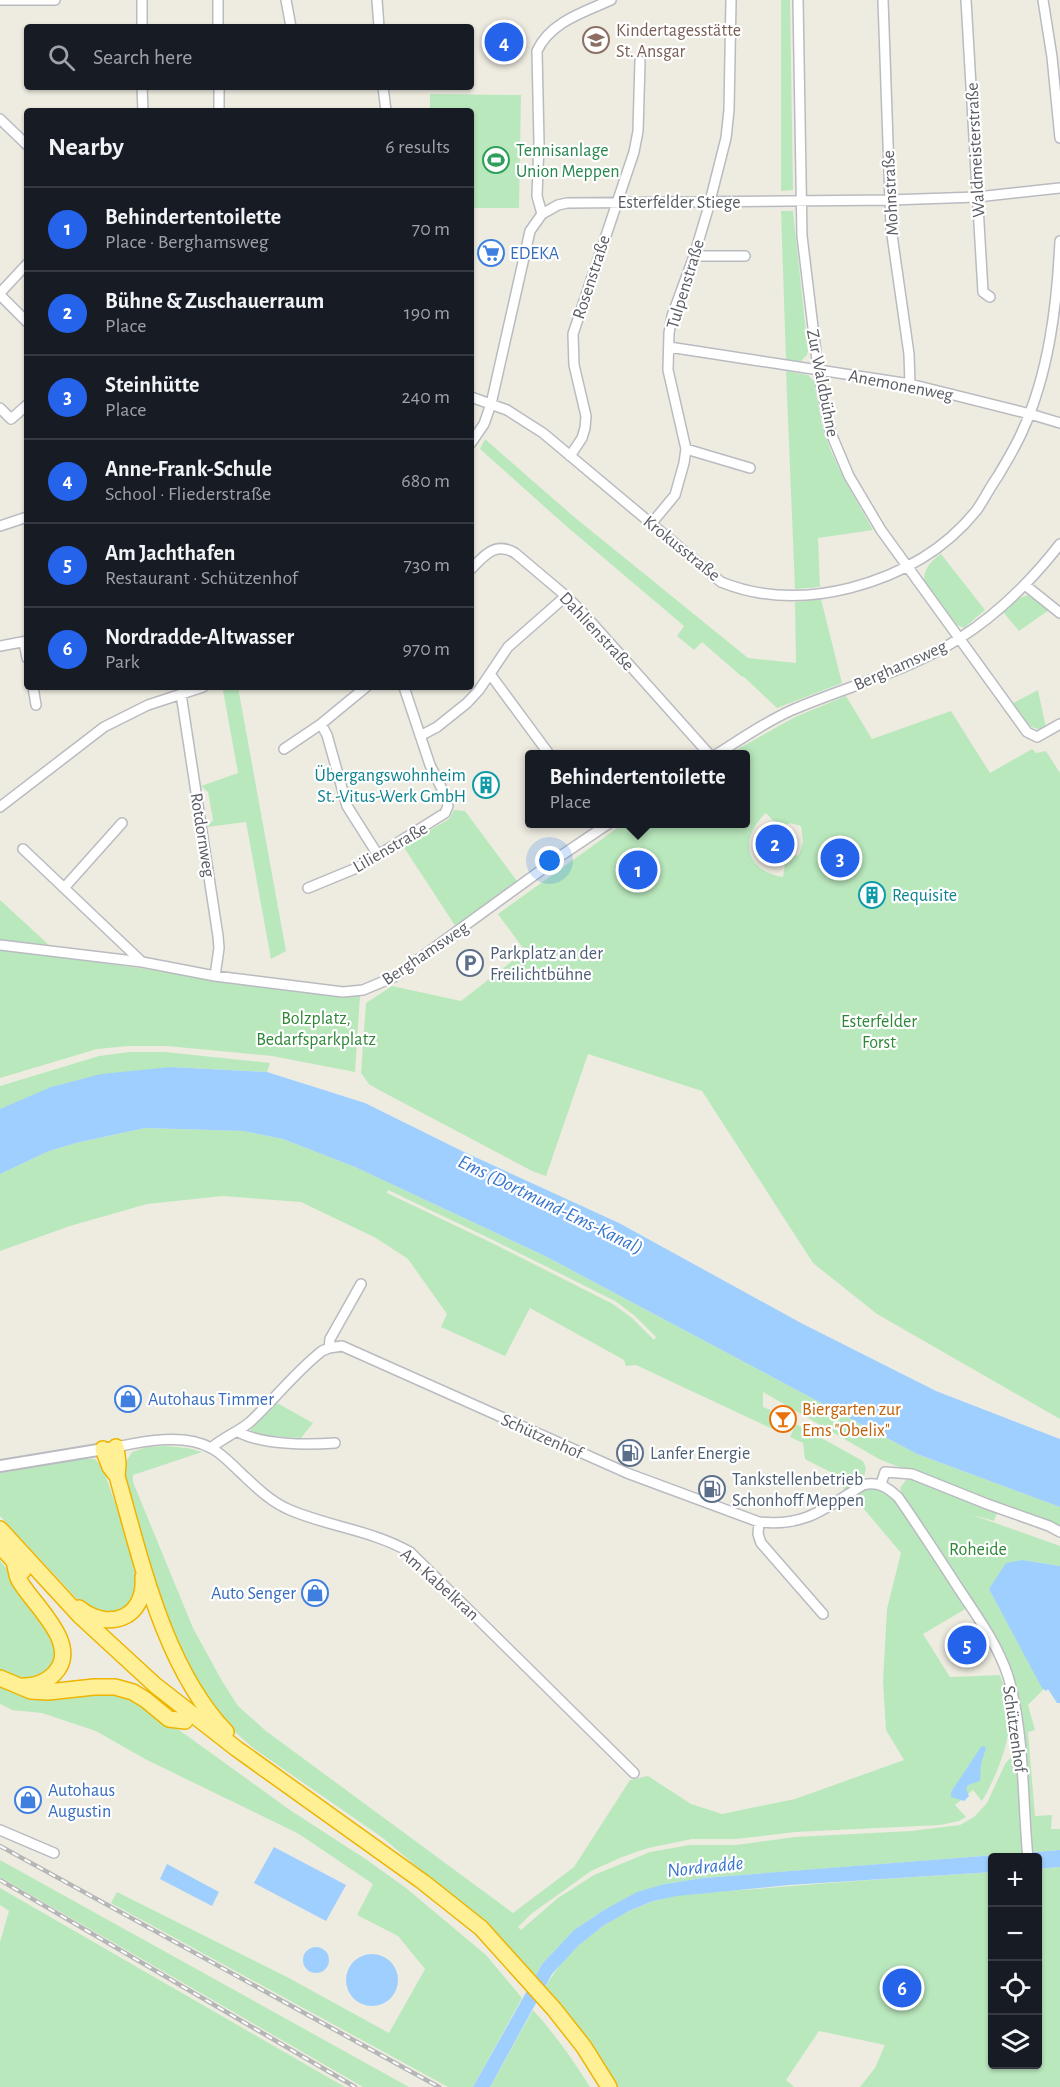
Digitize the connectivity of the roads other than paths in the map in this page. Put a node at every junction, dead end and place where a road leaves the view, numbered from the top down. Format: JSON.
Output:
{"nodes":[{"id":1,"x":0,"y":0,"type":"edge"},
{"id":2,"x":55,"y":0,"type":"edge"},
{"id":3,"x":142,"y":0,"type":"edge"},
{"id":4,"x":218,"y":0,"type":"edge"},
{"id":5,"x":286,"y":0,"type":"edge"},
{"id":6,"x":377,"y":0,"type":"edge"},
{"id":7,"x":611,"y":0,"type":"edge"},
{"id":8,"x":731,"y":0,"type":"edge"},
{"id":9,"x":798,"y":0,"type":"edge"},
{"id":10,"x":883,"y":0,"type":"edge"},
{"id":11,"x":966,"y":0,"type":"edge"},
{"id":12,"x":1043,"y":0,"type":"edge"},
{"id":13,"x":142,"y":24,"type":"edge"},
{"id":14,"x":218,"y":24,"type":"edge"},
{"id":15,"x":290,"y":24,"type":"edge"},
{"id":16,"x":379,"y":24,"type":"edge"},
{"id":17,"x":640,"y":61,"type":"dead end"},
{"id":18,"x":142,"y":90,"type":"edge"},
{"id":19,"x":219,"y":90,"type":"edge"},
{"id":20,"x":383,"y":90,"type":"edge"},
{"id":21,"x":143,"y":108,"type":"edge"},
{"id":22,"x":219,"y":108,"type":"edge"},
{"id":23,"x":386,"y":108,"type":"edge"},
{"id":24,"x":0,"y":119,"type":"edge"},
{"id":25,"x":1060,"y":138,"type":"edge"},
{"id":26,"x":24,"y":142,"type":"edge"},
{"id":27,"x":1060,"y":188,"type":"edge"},
{"id":28,"x":977,"y":197,"type":"junction"},
{"id":29,"x":890,"y":200,"type":"junction"},
{"id":30,"x":801,"y":201,"type":"junction"},
{"id":31,"x":616,"y":202,"type":"junction"},
{"id":32,"x":710,"y":202,"type":"junction"},
{"id":33,"x":542,"y":214,"type":"junction"},
{"id":34,"x":1060,"y":241,"type":"edge"},
{"id":35,"x":694,"y":256,"type":"junction"},
{"id":36,"x":745,"y":256,"type":"dead end"},
{"id":37,"x":24,"y":267,"type":"edge"},
{"id":38,"x":0,"y":294,"type":"edge"},
{"id":39,"x":990,"y":297,"type":"dead end"},
{"id":40,"x":24,"y":319,"type":"edge"},
{"id":41,"x":669,"y":347,"type":"junction"},
{"id":42,"x":818,"y":369,"type":"junction"},
{"id":43,"x":910,"y":384,"type":"junction"},
{"id":44,"x":474,"y":398,"type":"edge"},
{"id":45,"x":491,"y":404,"type":"junction"},
{"id":46,"x":0,"y":408,"type":"edge"},
{"id":47,"x":24,"y":408,"type":"edge"},
{"id":48,"x":1030,"y":414,"type":"junction"},
{"id":49,"x":1060,"y":423,"type":"edge"},
{"id":50,"x":474,"y":439,"type":"edge"},
{"id":51,"x":686,"y":449,"type":"junction"},
{"id":52,"x":570,"y":456,"type":"junction"},
{"id":53,"x":750,"y":468,"type":"dead end"},
{"id":54,"x":24,"y":518,"type":"edge"},
{"id":55,"x":651,"y":524,"type":"junction"},
{"id":56,"x":0,"y":526,"type":"edge"},
{"id":57,"x":1060,"y":544,"type":"edge"},
{"id":58,"x":474,"y":566,"type":"edge"},
{"id":59,"x":908,"y":568,"type":"junction"},
{"id":60,"x":1024,"y":585,"type":"junction"},
{"id":61,"x":566,"y":596,"type":"junction"},
{"id":62,"x":1060,"y":613,"type":"edge"},
{"id":63,"x":960,"y":638,"type":"junction"},
{"id":64,"x":24,"y":642,"type":"edge"},
{"id":65,"x":0,"y":646,"type":"edge"},
{"id":66,"x":490,"y":674,"type":"junction"},
{"id":67,"x":34,"y":690,"type":"edge"},
{"id":68,"x":194,"y":690,"type":"edge"},
{"id":69,"x":362,"y":690,"type":"edge"},
{"id":70,"x":405,"y":690,"type":"edge"},
{"id":71,"x":181,"y":694,"type":"junction"},
{"id":72,"x":36,"y":705,"type":"dead end"},
{"id":73,"x":321,"y":724,"type":"junction"},
{"id":74,"x":1060,"y":724,"type":"edge"},
{"id":75,"x":420,"y":736,"type":"junction"},
{"id":76,"x":284,"y":749,"type":"dead end"},
{"id":77,"x":546,"y":750,"type":"edge"},
{"id":78,"x":706,"y":750,"type":"edge"},
{"id":79,"x":723,"y":750,"type":"edge"},
{"id":80,"x":0,"y":807,"type":"edge"},
{"id":81,"x":122,"y":823,"type":"dead end"},
{"id":82,"x":599,"y":828,"type":"edge"},
{"id":83,"x":22,"y":849,"type":"dead end"},
{"id":84,"x":378,"y":855,"type":"junction"},
{"id":85,"x":64,"y":888,"type":"junction"},
{"id":86,"x":308,"y":888,"type":"dead end"},
{"id":87,"x":0,"y":945,"type":"edge"},
{"id":88,"x":142,"y":962,"type":"junction"},
{"id":89,"x":214,"y":976,"type":"junction"},
{"id":90,"x":361,"y":1284,"type":"dead end"},
{"id":91,"x":329,"y":1348,"type":"junction"},
{"id":92,"x":238,"y":1432,"type":"junction"},
{"id":93,"x":335,"y":1443,"type":"dead end"},
{"id":94,"x":110,"y":1448,"type":"junction"},
{"id":95,"x":211,"y":1448,"type":"junction"},
{"id":96,"x":0,"y":1466,"type":"edge"},
{"id":97,"x":881,"y":1484,"type":"junction"},
{"id":98,"x":759,"y":1522,"type":"junction"},
{"id":99,"x":0,"y":1530,"type":"edge"},
{"id":100,"x":1060,"y":1532,"type":"edge"},
{"id":101,"x":0,"y":1546,"type":"edge"},
{"id":102,"x":14,"y":1562,"type":"junction"},
{"id":103,"x":143,"y":1565,"type":"junction"},
{"id":104,"x":65,"y":1600,"type":"junction"},
{"id":105,"x":823,"y":1614,"type":"dead end"},
{"id":106,"x":6,"y":1682,"type":"edge"},
{"id":107,"x":185,"y":1720,"type":"junction"},
{"id":108,"x":243,"y":1753,"type":"junction"},
{"id":109,"x":634,"y":1773,"type":"dead end"},
{"id":110,"x":0,"y":1830,"type":"edge"},
{"id":111,"x":54,"y":1853,"type":"dead end"},
{"id":112,"x":1028,"y":1853,"type":"edge"},
{"id":113,"x":521,"y":1979,"type":"junction"},
{"id":114,"x":551,"y":2013,"type":"junction"},
{"id":115,"x":597,"y":2087,"type":"edge"},
{"id":116,"x":609,"y":2087,"type":"edge"}],
"edges":[{"from":1,"to":2,"type":"street"},
{"from":3,"to":13,"type":"street"},
{"from":4,"to":14,"type":"street"},
{"from":5,"to":15,"type":"street"},
{"from":6,"to":16,"type":"street"},
{"from":7,"to":33,"type":"street"},
{"from":8,"to":32,"type":"street","name":"Tulpenstraße"},
{"from":9,"to":30,"type":"street","name":"Zur Waldbühne"},
{"from":10,"to":29,"type":"street","name":"Mohnstraße"},
{"from":11,"to":28,"type":"street","name":"Waldmeisterstraße"},
{"from":12,"to":25,"type":"street"},
{"from":17,"to":31,"type":"street","name":"Rosenstraße"},
{"from":18,"to":21,"type":"street"},
{"from":19,"to":22,"type":"street"},
{"from":20,"to":23,"type":"street"},
{"from":24,"to":26,"type":"street"},
{"from":27,"to":28,"type":"street","name":"Esterfelder Stiege"},
{"from":28,"to":29,"type":"street","name":"Esterfelder Stiege"},
{"from":28,"to":39,"type":"street","name":"Waldmeisterstraße"},
{"from":29,"to":30,"type":"street","name":"Esterfelder Stiege"},
{"from":29,"to":43,"type":"street","name":"Mohnstraße"},
{"from":30,"to":32,"type":"street","name":"Esterfelder Stiege"},
{"from":30,"to":42,"type":"street","name":"Zur Waldbühne"},
{"from":31,"to":32,"type":"street","name":"Esterfelder Stiege"},
{"from":31,"to":33,"type":"street","name":"Esterfelder Stiege"},
{"from":31,"to":52,"type":"street","name":"Rosenstraße"},
{"from":32,"to":35,"type":"street","name":"Tulpenstraße"},
{"from":33,"to":45,"type":"street"},
{"from":34,"to":48,"type":"street","name":"Krokusstraße"},
{"from":35,"to":36,"type":"street"},
{"from":35,"to":41,"type":"street","name":"Tulpenstraße"},
{"from":37,"to":38,"type":"street"},
{"from":38,"to":40,"type":"street"},
{"from":41,"to":42,"type":"street","name":"Anemonenweg"},
{"from":41,"to":51,"type":"street","name":"Tulpenstraße"},
{"from":42,"to":43,"type":"street","name":"Anemonenweg"},
{"from":42,"to":59,"type":"street","name":"Zur Waldbühne"},
{"from":43,"to":48,"type":"street","name":"Anemonenweg"},
{"from":44,"to":45,"type":"street","name":"Krokusstraße"},
{"from":45,"to":50,"type":"street"},
{"from":45,"to":52,"type":"street","name":"Krokusstraße"},
{"from":46,"to":47,"type":"street"},
{"from":48,"to":49,"type":"street","name":"Anemonenweg"},
{"from":48,"to":59,"type":"street","name":"Krokusstraße"},
{"from":51,"to":53,"type":"street"},
{"from":51,"to":55,"type":"street","name":"Tulpenstraße"},
{"from":52,"to":55,"type":"street","name":"Krokusstraße"},
{"from":54,"to":56,"type":"street"},
{"from":55,"to":59,"type":"street","name":"Krokusstraße"},
{"from":57,"to":60,"type":"street","name":"Berghamsweg"},
{"from":58,"to":61,"type":"street","name":"Dahlienstraße"},
{"from":59,"to":63,"type":"street","name":"Zur Waldbühne"},
{"from":60,"to":62,"type":"street"},
{"from":60,"to":63,"type":"street","name":"Berghamsweg"},
{"from":61,"to":66,"type":"street"},
{"from":61,"to":78,"type":"street","name":"Dahlienstraße"},
{"from":63,"to":74,"type":"street","name":"Zur Waldbühne"},
{"from":63,"to":79,"type":"street","name":"Berghamsweg"},
{"from":64,"to":65,"type":"street"},
{"from":66,"to":75,"type":"street"},
{"from":66,"to":77,"type":"street"},
{"from":67,"to":72,"type":"street"},
{"from":68,"to":71,"type":"street"},
{"from":69,"to":73,"type":"street"},
{"from":70,"to":75,"type":"street","name":"Lilienstraße"},
{"from":71,"to":80,"type":"street"},
{"from":71,"to":89,"type":"street","name":"Rotdornweg"},
{"from":73,"to":76,"type":"street"},
{"from":73,"to":84,"type":"street"},
{"from":75,"to":84,"type":"street","name":"Lilienstraße"},
{"from":81,"to":85,"type":"street"},
{"from":82,"to":89,"type":"street","name":"Berghamsweg"},
{"from":83,"to":85,"type":"street"},
{"from":84,"to":86,"type":"street","name":"Lilienstraße"},
{"from":85,"to":88,"type":"street"},
{"from":87,"to":88,"type":"street","name":"Berghamsweg"},
{"from":88,"to":89,"type":"street","name":"Berghamsweg"},
{"from":90,"to":91,"type":"street"},
{"from":91,"to":92,"type":"street"},
{"from":91,"to":98,"type":"street","name":"Schützenhof"},
{"from":92,"to":93,"type":"street"},
{"from":92,"to":95,"type":"street"},
{"from":94,"to":95,"type":"street"},
{"from":94,"to":96,"type":"street"},
{"from":94,"to":103,"type":"highway"},
{"from":95,"to":109,"type":"street","name":"Am Kabelkran"},
{"from":97,"to":98,"type":"street","name":"Schützenhof"},
{"from":97,"to":100,"type":"street"},
{"from":97,"to":112,"type":"street","name":"Schützenhof"},
{"from":98,"to":105,"type":"street"},
{"from":99,"to":104,"type":"highway"},
{"from":101,"to":102,"type":"highway"},
{"from":102,"to":106,"type":"highway"},
{"from":102,"to":107,"type":"highway"},
{"from":103,"to":104,"type":"highway"},
{"from":103,"to":108,"type":"highway"},
{"from":104,"to":108,"type":"highway"},
{"from":106,"to":107,"type":"highway"},
{"from":107,"to":113,"type":"highway"},
{"from":108,"to":113,"type":"highway"},
{"from":110,"to":111,"type":"street"},
{"from":113,"to":114,"type":"highway"},
{"from":114,"to":115,"type":"highway"},
{"from":114,"to":116,"type":"highway"}]}
